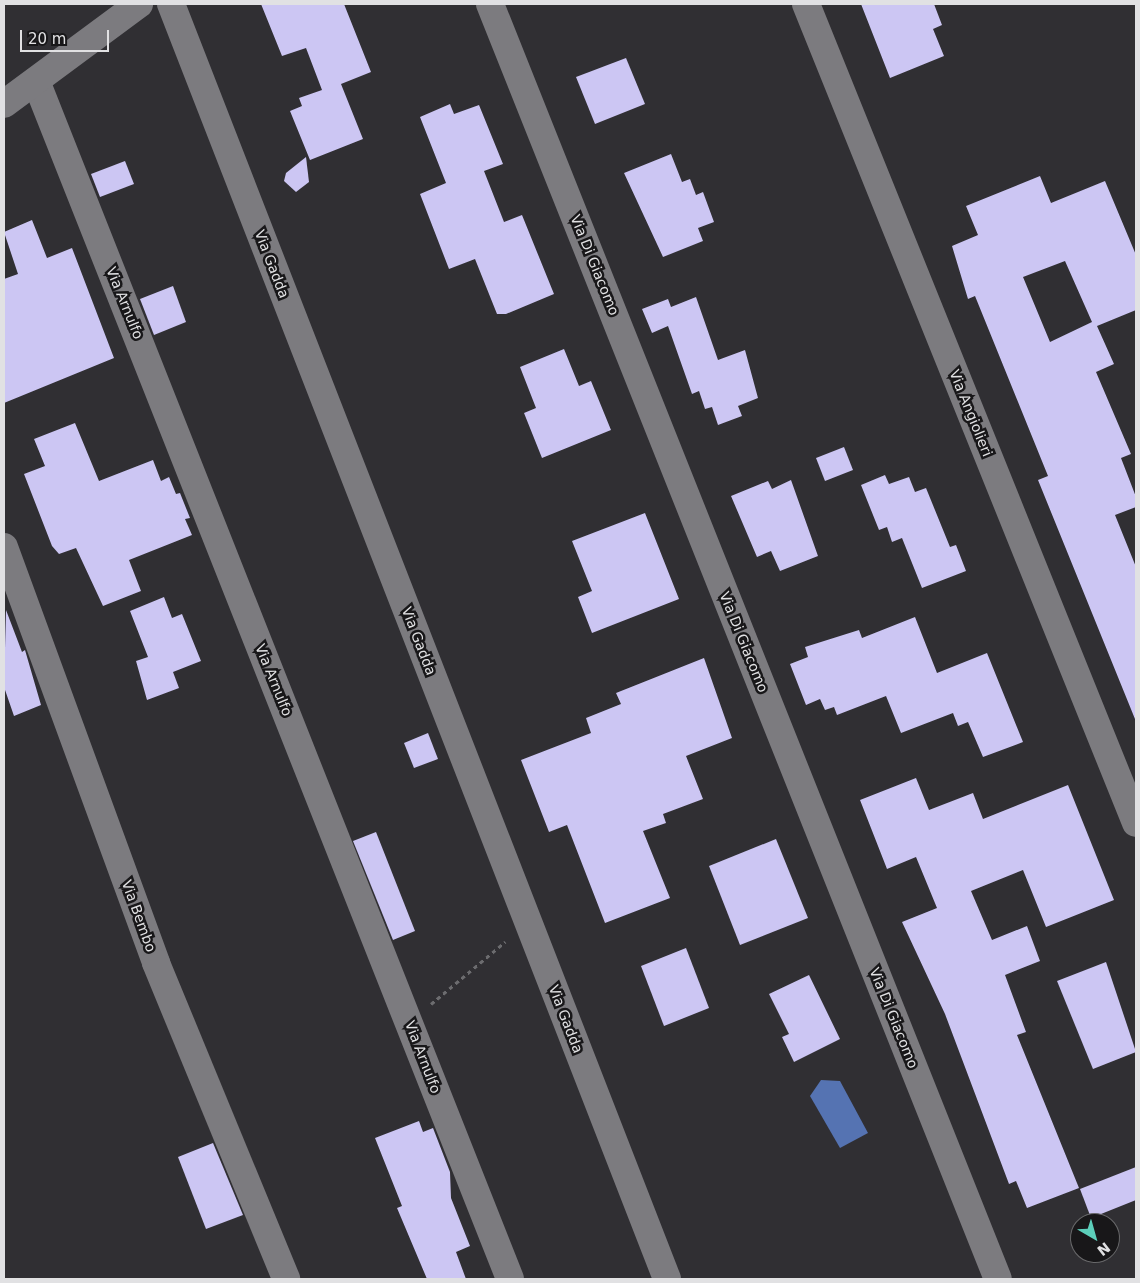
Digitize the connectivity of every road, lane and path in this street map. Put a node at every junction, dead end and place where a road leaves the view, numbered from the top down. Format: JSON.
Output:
{"nodes":[{"id":1,"x":139,"y":4,"type":"edge"},
{"id":2,"x":171,"y":4,"type":"edge"},
{"id":3,"x":490,"y":4,"type":"edge"},
{"id":4,"x":806,"y":4,"type":"edge"},
{"id":5,"x":36,"y":82,"type":"junction"},
{"id":6,"x":4,"y":104,"type":"edge"},
{"id":7,"x":4,"y":547,"type":"edge"},
{"id":8,"x":1136,"y":823,"type":"edge"},
{"id":9,"x":528,"y":923,"type":"junction"},
{"id":10,"x":414,"y":1036,"type":"junction"},
{"id":11,"x":286,"y":1279,"type":"edge"},
{"id":12,"x":510,"y":1279,"type":"edge"},
{"id":13,"x":667,"y":1279,"type":"edge"},
{"id":14,"x":998,"y":1279,"type":"edge"}],
"edges":[{"from":1,"to":5,"type":"street"},
{"from":2,"to":9,"type":"street","name":"Via Gadda"},
{"from":3,"to":14,"type":"street","name":"Via Di Giacomo"},
{"from":4,"to":8,"type":"street","name":"Via Angiolieri"},
{"from":5,"to":6,"type":"street"},
{"from":5,"to":10,"type":"street","name":"Via Arnulfo"},
{"from":7,"to":11,"type":"street","name":"Via Bembo"},
{"from":9,"to":10,"type":"path"},
{"from":9,"to":13,"type":"street","name":"Via Gadda"},
{"from":10,"to":12,"type":"street","name":"Via Arnulfo"}]}
